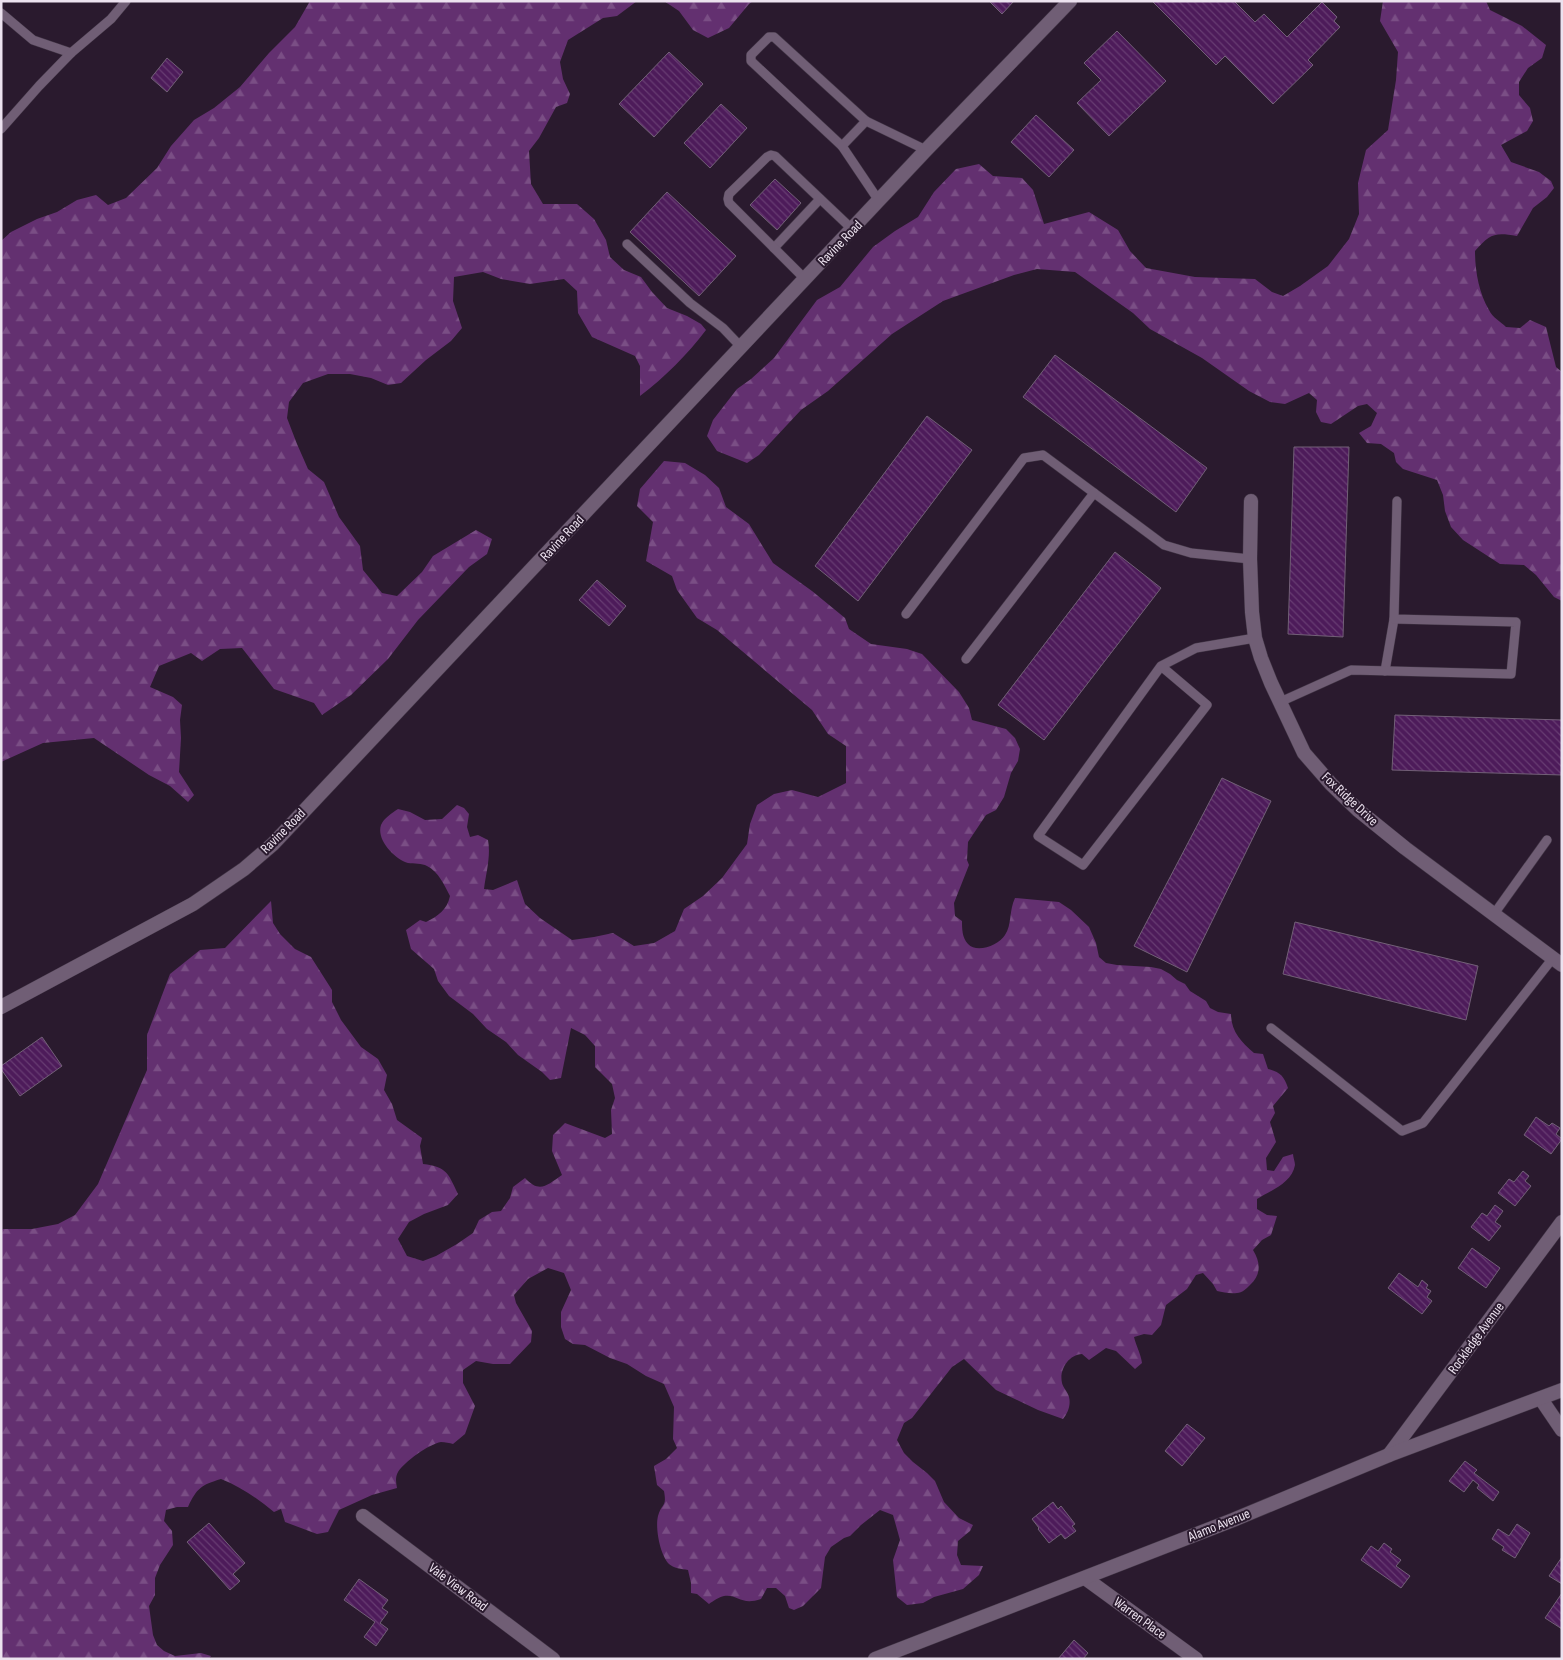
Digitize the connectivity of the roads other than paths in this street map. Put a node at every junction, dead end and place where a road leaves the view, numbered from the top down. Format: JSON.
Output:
{"nodes":[{"id":1,"x":126,"y":1,"type":"edge"},
{"id":2,"x":1070,"y":1,"type":"edge"},
{"id":3,"x":1,"y":13,"type":"edge"},
{"id":4,"x":71,"y":54,"type":"junction"},
{"id":5,"x":866,"y":121,"type":"junction"},
{"id":6,"x":1,"y":128,"type":"edge"},
{"id":7,"x":842,"y":146,"type":"junction"},
{"id":8,"x":926,"y":150,"type":"junction"},
{"id":9,"x":820,"y":199,"type":"junction"},
{"id":10,"x":879,"y":201,"type":"junction"},
{"id":11,"x":852,"y":229,"type":"junction"},
{"id":12,"x":627,"y":244,"type":"dead end"},
{"id":13,"x":774,"y":248,"type":"junction"},
{"id":14,"x":805,"y":279,"type":"junction"},
{"id":15,"x":742,"y":348,"type":"junction"},
{"id":16,"x":1094,"y":493,"type":"junction"},
{"id":17,"x":1251,"y":501,"type":"dead end"},
{"id":18,"x":1397,"y":501,"type":"dead end"},
{"id":19,"x":1250,"y":559,"type":"junction"},
{"id":20,"x":906,"y":614,"type":"dead end"},
{"id":21,"x":1394,"y":619,"type":"junction"},
{"id":22,"x":1255,"y":638,"type":"junction"},
{"id":23,"x":966,"y":659,"type":"dead end"},
{"id":24,"x":1162,"y":666,"type":"junction"},
{"id":25,"x":1385,"y":671,"type":"junction"},
{"id":26,"x":1280,"y":702,"type":"junction"},
{"id":27,"x":1547,"y":840,"type":"dead end"},
{"id":28,"x":1494,"y":914,"type":"junction"},
{"id":29,"x":1557,"y":962,"type":"edge"},
{"id":30,"x":1,"y":1007,"type":"edge"},
{"id":31,"x":1271,"y":1028,"type":"dead end"},
{"id":32,"x":1562,"y":1222,"type":"edge"},
{"id":33,"x":1562,"y":1390,"type":"edge"},
{"id":34,"x":1541,"y":1399,"type":"junction"},
{"id":35,"x":1562,"y":1430,"type":"edge"},
{"id":36,"x":1389,"y":1455,"type":"junction"},
{"id":37,"x":363,"y":1516,"type":"dead end"},
{"id":38,"x":1085,"y":1578,"type":"junction"},
{"id":39,"x":553,"y":1659,"type":"edge"},
{"id":40,"x":875,"y":1659,"type":"edge"},
{"id":41,"x":1196,"y":1659,"type":"edge"}],
"edges":[{"from":1,"to":4,"type":"lane"},
{"from":2,"to":8,"type":"street","name":"Ravine Road"},
{"from":3,"to":4,"type":"lane"},
{"from":4,"to":6,"type":"lane"},
{"from":5,"to":7,"type":"lane"},
{"from":5,"to":7,"type":"lane"},
{"from":5,"to":8,"type":"lane"},
{"from":7,"to":10,"type":"lane"},
{"from":8,"to":10,"type":"street","name":"Ravine Road"},
{"from":9,"to":11,"type":"lane"},
{"from":9,"to":13,"type":"lane"},
{"from":9,"to":13,"type":"lane"},
{"from":10,"to":11,"type":"street","name":"Ravine Road"},
{"from":11,"to":14,"type":"street","name":"Ravine Road"},
{"from":12,"to":15,"type":"lane"},
{"from":13,"to":14,"type":"lane"},
{"from":14,"to":15,"type":"street","name":"Ravine Road"},
{"from":15,"to":30,"type":"street","name":"Ravine Road"},
{"from":16,"to":19,"type":"lane"},
{"from":16,"to":20,"type":"lane"},
{"from":16,"to":23,"type":"lane"},
{"from":17,"to":19,"type":"street","name":"Fox Ridge Drive"},
{"from":18,"to":21,"type":"lane"},
{"from":19,"to":22,"type":"street","name":"Fox Ridge Drive"},
{"from":21,"to":25,"type":"lane"},
{"from":21,"to":25,"type":"lane"},
{"from":22,"to":24,"type":"lane"},
{"from":22,"to":26,"type":"street","name":"Fox Ridge Drive"},
{"from":24,"to":24,"type":"lane"},
{"from":25,"to":26,"type":"lane"},
{"from":26,"to":28,"type":"street","name":"Fox Ridge Drive"},
{"from":27,"to":28,"type":"lane"},
{"from":28,"to":29,"type":"street","name":"Fox Ridge Drive"},
{"from":29,"to":31,"type":"lane"},
{"from":32,"to":36,"type":"street","name":"Rockledge Avenue"},
{"from":33,"to":34,"type":"street","name":"Alamo Avenue"},
{"from":34,"to":35,"type":"street"},
{"from":34,"to":36,"type":"street","name":"Alamo Avenue"},
{"from":36,"to":38,"type":"street","name":"Alamo Avenue"},
{"from":37,"to":39,"type":"street","name":"Vale View Road"},
{"from":38,"to":40,"type":"street","name":"Alamo Avenue"},
{"from":38,"to":41,"type":"street","name":"Warren Place"}]}
